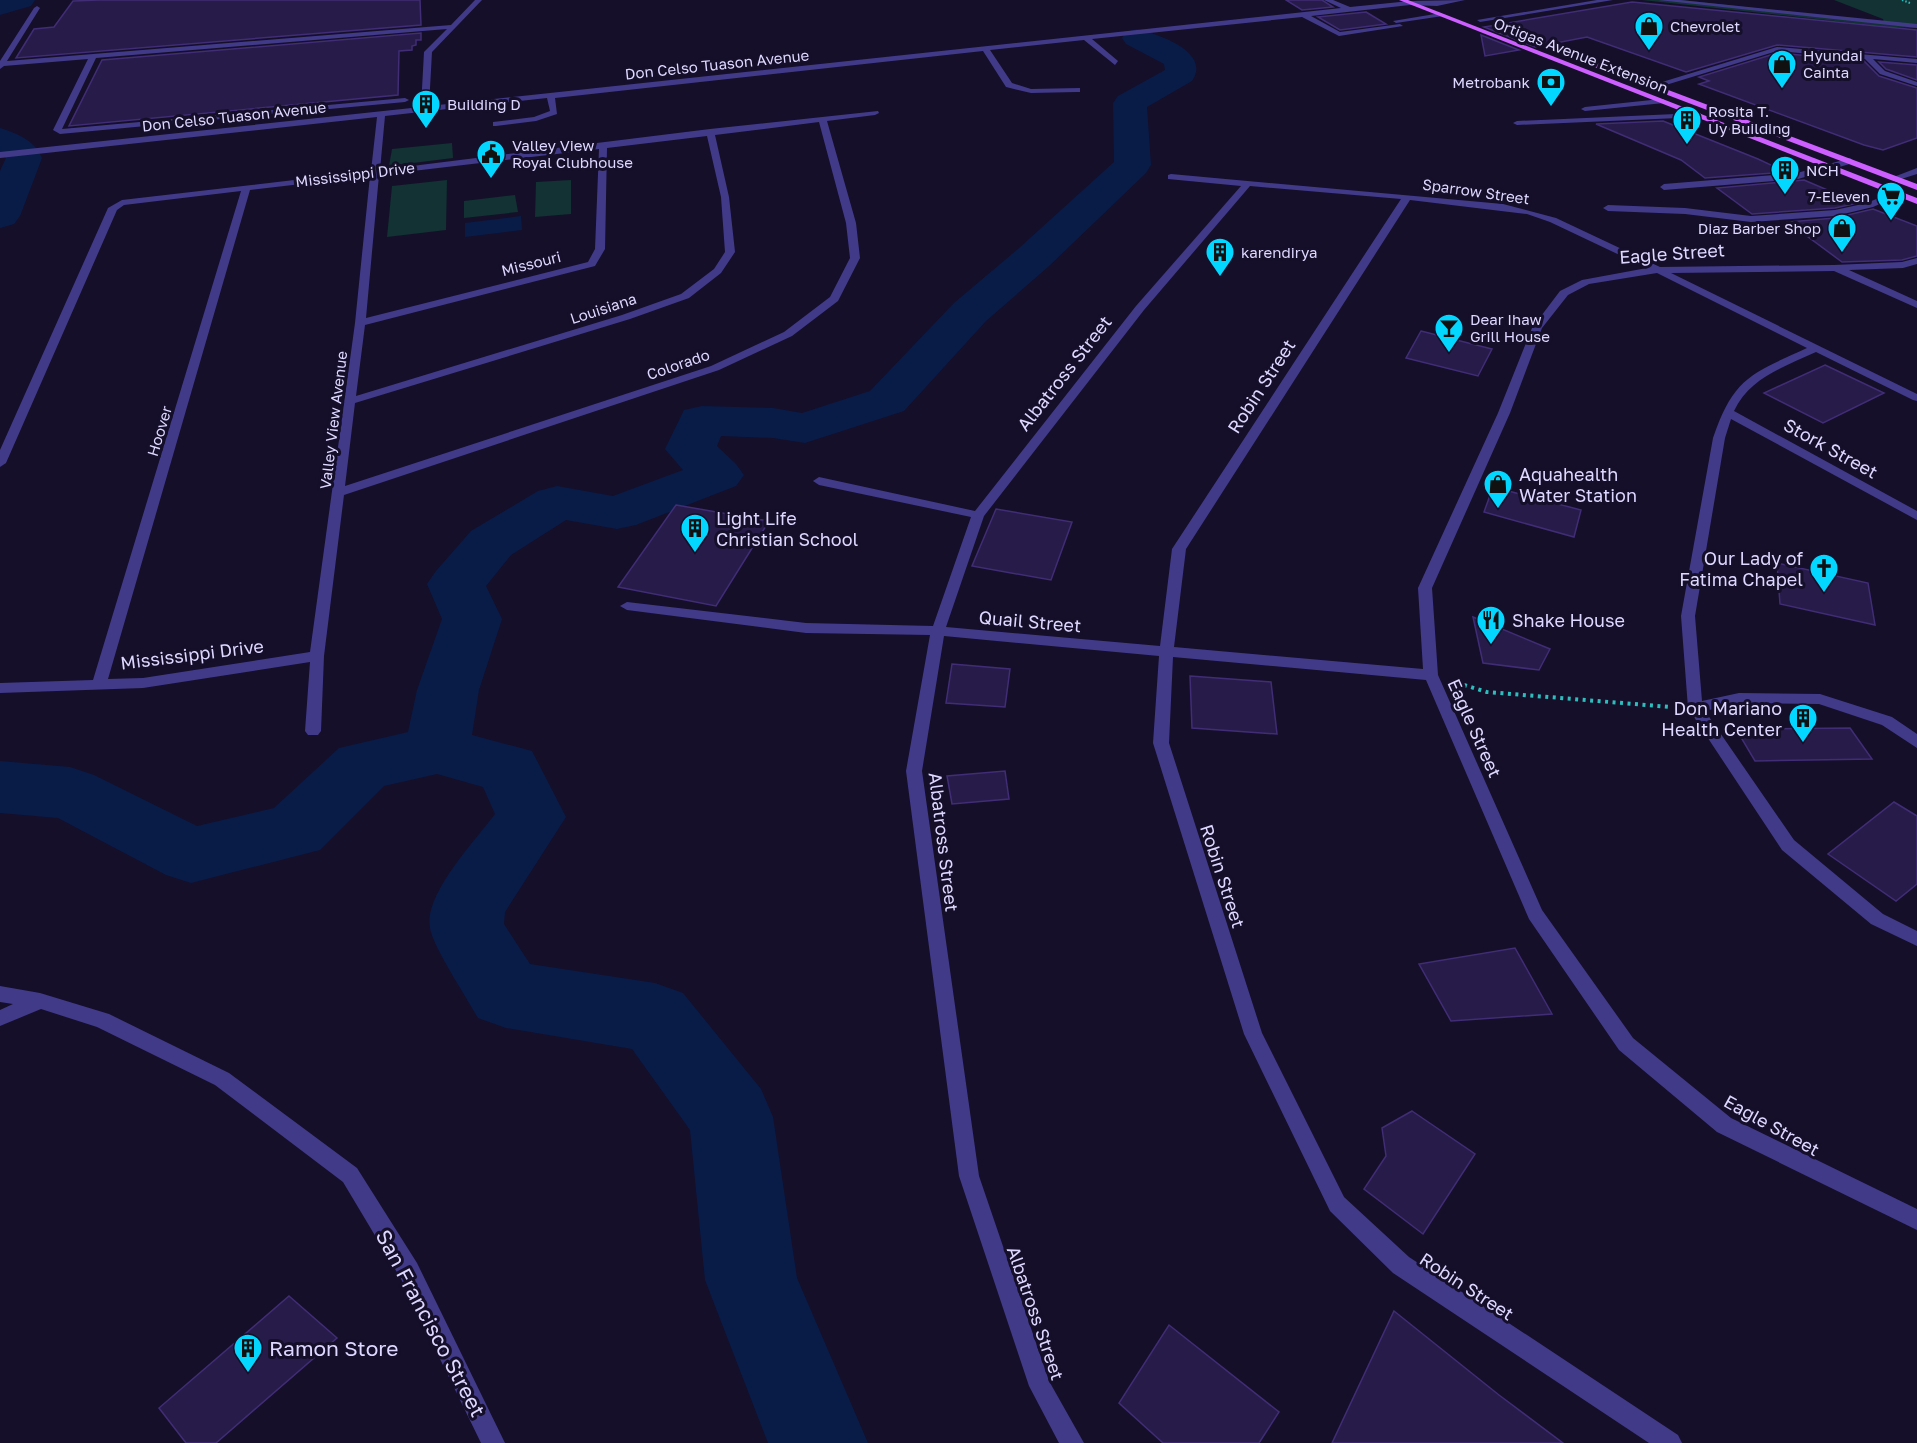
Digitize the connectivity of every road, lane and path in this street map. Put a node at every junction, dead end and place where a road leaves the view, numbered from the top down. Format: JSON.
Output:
{"nodes":[{"id":1,"x":479,"y":0,"type":"edge"},
{"id":2,"x":1327,"y":0,"type":"edge"},
{"id":3,"x":1402,"y":0,"type":"edge"},
{"id":4,"x":1427,"y":0,"type":"edge"},
{"id":5,"x":1462,"y":0,"type":"edge"},
{"id":6,"x":1610,"y":0,"type":"edge"},
{"id":7,"x":1661,"y":0,"type":"edge"},
{"id":8,"x":1410,"y":3,"type":"junction"},
{"id":9,"x":1437,"y":4,"type":"junction"},
{"id":10,"x":37,"y":8,"type":"dead end"},
{"id":11,"x":1350,"y":10,"type":"junction"},
{"id":12,"x":1458,"y":12,"type":"dead end"},
{"id":13,"x":1304,"y":15,"type":"junction"},
{"id":14,"x":1442,"y":15,"type":"junction"},
{"id":15,"x":1469,"y":16,"type":"dead end"},
{"id":16,"x":1480,"y":20,"type":"junction"},
{"id":17,"x":1917,"y":26,"type":"edge"},
{"id":18,"x":453,"y":27,"type":"junction"},
{"id":19,"x":1501,"y":28,"type":"dead end"},
{"id":20,"x":1085,"y":38,"type":"junction"},
{"id":21,"x":985,"y":48,"type":"junction"},
{"id":22,"x":93,"y":57,"type":"junction"},
{"id":23,"x":1577,"y":57,"type":"dead end"},
{"id":24,"x":1867,"y":57,"type":"junction"},
{"id":25,"x":1747,"y":60,"type":"junction"},
{"id":26,"x":1917,"y":62,"type":"edge"},
{"id":27,"x":1115,"y":63,"type":"dead end"},
{"id":28,"x":1759,"y":64,"type":"dead end"},
{"id":29,"x":1,"y":65,"type":"edge"},
{"id":30,"x":820,"y":74,"type":"dead end"},
{"id":31,"x":1917,"y":84,"type":"edge"},
{"id":32,"x":1653,"y":86,"type":"junction"},
{"id":33,"x":1077,"y":90,"type":"dead end"},
{"id":34,"x":617,"y":92,"type":"junction"},
{"id":35,"x":550,"y":95,"type":"junction"},
{"id":36,"x":600,"y":98,"type":"dead end"},
{"id":37,"x":425,"y":99,"type":"junction"},
{"id":38,"x":1661,"y":101,"type":"junction"},
{"id":39,"x":1585,"y":108,"type":"dead end"},
{"id":40,"x":425,"y":109,"type":"junction"},
{"id":41,"x":381,"y":113,"type":"junction"},
{"id":42,"x":875,"y":113,"type":"dead end"},
{"id":43,"x":1698,"y":115,"type":"junction"},
{"id":44,"x":822,"y":118,"type":"junction"},
{"id":45,"x":1517,"y":123,"type":"dead end"},
{"id":46,"x":496,"y":124,"type":"dead end"},
{"id":47,"x":124,"y":126,"type":"junction"},
{"id":48,"x":710,"y":131,"type":"junction"},
{"id":49,"x":119,"y":142,"type":"junction"},
{"id":50,"x":603,"y":144,"type":"junction"},
{"id":51,"x":0,"y":155,"type":"edge"},
{"id":52,"x":1850,"y":161,"type":"junction"},
{"id":53,"x":1829,"y":166,"type":"junction"},
{"id":54,"x":1917,"y":171,"type":"edge"},
{"id":55,"x":374,"y":172,"type":"junction"},
{"id":56,"x":1171,"y":177,"type":"dead end"},
{"id":57,"x":1895,"y":178,"type":"junction"},
{"id":58,"x":1247,"y":184,"type":"junction"},
{"id":59,"x":1664,"y":187,"type":"dead end"},
{"id":60,"x":1917,"y":187,"type":"edge"},
{"id":61,"x":247,"y":188,"type":"junction"},
{"id":62,"x":1897,"y":193,"type":"junction"},
{"id":63,"x":1407,"y":197,"type":"junction"},
{"id":64,"x":1917,"y":201,"type":"edge"},
{"id":65,"x":1608,"y":208,"type":"dead end"},
{"id":66,"x":1917,"y":261,"type":"edge"},
{"id":67,"x":1834,"y":268,"type":"junction"},
{"id":68,"x":1658,"y":270,"type":"junction"},
{"id":69,"x":1917,"y":305,"type":"edge"},
{"id":70,"x":360,"y":323,"type":"junction"},
{"id":71,"x":1816,"y":348,"type":"junction"},
{"id":72,"x":1917,"y":398,"type":"edge"},
{"id":73,"x":351,"y":401,"type":"junction"},
{"id":74,"x":1727,"y":412,"type":"junction"},
{"id":75,"x":5,"y":439,"type":"edge"},
{"id":76,"x":0,"y":463,"type":"edge"},
{"id":77,"x":819,"y":481,"type":"dead end"},
{"id":78,"x":340,"y":492,"type":"junction"},
{"id":79,"x":978,"y":515,"type":"junction"},
{"id":80,"x":1917,"y":516,"type":"edge"},
{"id":81,"x":627,"y":606,"type":"dead end"},
{"id":82,"x":938,"y":631,"type":"junction"},
{"id":83,"x":1166,"y":652,"type":"junction"},
{"id":84,"x":317,"y":656,"type":"junction"},
{"id":85,"x":1431,"y":675,"type":"junction"},
{"id":86,"x":99,"y":684,"type":"junction"},
{"id":87,"x":0,"y":688,"type":"edge"},
{"id":88,"x":1695,"y":708,"type":"junction"},
{"id":89,"x":313,"y":731,"type":"dead end"},
{"id":90,"x":1917,"y":742,"type":"edge"},
{"id":91,"x":1917,"y":939,"type":"edge"},
{"id":92,"x":0,"y":994,"type":"edge"},
{"id":93,"x":40,"y":1001,"type":"junction"},
{"id":94,"x":0,"y":1018,"type":"edge"},
{"id":95,"x":1917,"y":1220,"type":"edge"},
{"id":96,"x":493,"y":1443,"type":"edge"},
{"id":97,"x":1072,"y":1443,"type":"edge"},
{"id":98,"x":1670,"y":1443,"type":"edge"}],
"edges":[{"from":1,"to":18,"type":"street"},
{"from":2,"to":11,"type":"street"},
{"from":3,"to":8,"type":"main road","name":"Ortigas Avenue Extension"},
{"from":4,"to":9,"type":"main road"},
{"from":5,"to":9,"type":"street","name":"Don Celso Tuason Avenue"},
{"from":6,"to":16,"type":"street"},
{"from":7,"to":17,"type":"street"},
{"from":8,"to":9,"type":"street","name":"Don Celso Tuason Avenue"},
{"from":8,"to":11,"type":"street","name":"Don Celso Tuason Avenue"},
{"from":8,"to":14,"type":"main road","name":"Ortigas Avenue Extension"},
{"from":9,"to":12,"type":"main road"},
{"from":10,"to":29,"type":"street"},
{"from":11,"to":13,"type":"street","name":"Don Celso Tuason Avenue"},
{"from":13,"to":14,"type":"street"},
{"from":13,"to":20,"type":"street","name":"Don Celso Tuason Avenue"},
{"from":14,"to":38,"type":"main road","name":"Ortigas Avenue Extension"},
{"from":15,"to":16,"type":"main road","name":"Ortigas Avenue Extension"},
{"from":16,"to":19,"type":"main road","name":"Ortigas Avenue Extension"},
{"from":18,"to":22,"type":"street"},
{"from":18,"to":37,"type":"street"},
{"from":20,"to":21,"type":"street","name":"Don Celso Tuason Avenue"},
{"from":20,"to":27,"type":"street"},
{"from":21,"to":33,"type":"street"},
{"from":21,"to":34,"type":"street","name":"Don Celso Tuason Avenue"},
{"from":22,"to":29,"type":"street"},
{"from":22,"to":47,"type":"street"},
{"from":23,"to":32,"type":"main road","name":"Ortigas Avenue Extension"},
{"from":24,"to":25,"type":"street"},
{"from":24,"to":26,"type":"street"},
{"from":24,"to":31,"type":"street"},
{"from":25,"to":28,"type":"street"},
{"from":25,"to":32,"type":"street"},
{"from":30,"to":34,"type":"street"},
{"from":32,"to":52,"type":"main road","name":"Ortigas Avenue Extension"},
{"from":34,"to":35,"type":"street","name":"Don Celso Tuason Avenue"},
{"from":34,"to":36,"type":"street"},
{"from":35,"to":40,"type":"street","name":"Don Celso Tuason Avenue"},
{"from":35,"to":46,"type":"street"},
{"from":37,"to":40,"type":"street"},
{"from":37,"to":47,"type":"street"},
{"from":38,"to":39,"type":"street"},
{"from":38,"to":43,"type":"main road","name":"Ortigas Avenue Extension"},
{"from":40,"to":41,"type":"street","name":"Don Celso Tuason Avenue"},
{"from":41,"to":49,"type":"street","name":"Don Celso Tuason Avenue"},
{"from":41,"to":55,"type":"street","name":"Valley View Avenue"},
{"from":42,"to":44,"type":"street","name":"Mississippi Drive"},
{"from":43,"to":45,"type":"street"},
{"from":43,"to":53,"type":"main road","name":"Ortigas Avenue Extension"},
{"from":44,"to":48,"type":"street","name":"Mississippi Drive"},
{"from":44,"to":78,"type":"street","name":"Colorado"},
{"from":47,"to":49,"type":"street"},
{"from":48,"to":50,"type":"street","name":"Mississippi Drive"},
{"from":48,"to":73,"type":"street","name":"Louisiana"},
{"from":49,"to":51,"type":"street","name":"Don Celso Tuason Avenue"},
{"from":50,"to":55,"type":"street","name":"Mississippi Drive"},
{"from":50,"to":70,"type":"street","name":"Missouri"},
{"from":52,"to":53,"type":"street"},
{"from":52,"to":57,"type":"main road","name":"Ortigas Avenue Extension"},
{"from":53,"to":59,"type":"street"},
{"from":53,"to":62,"type":"main road","name":"Ortigas Avenue Extension"},
{"from":54,"to":57,"type":"street"},
{"from":55,"to":61,"type":"street","name":"Mississippi Drive"},
{"from":55,"to":70,"type":"street","name":"Valley View Avenue"},
{"from":56,"to":58,"type":"street","name":"Sparrow Street"},
{"from":57,"to":60,"type":"main road","name":"Ortigas Avenue Extension"},
{"from":58,"to":63,"type":"street","name":"Sparrow Street"},
{"from":58,"to":79,"type":"street","name":"Albatross Street"},
{"from":61,"to":75,"type":"street","name":"Mississippi Drive"},
{"from":61,"to":86,"type":"street","name":"Hoover"},
{"from":62,"to":64,"type":"main road","name":"Ortigas Avenue Extension"},
{"from":62,"to":65,"type":"street"},
{"from":63,"to":68,"type":"street","name":"Sparrow Street"},
{"from":63,"to":83,"type":"street","name":"Robin Street"},
{"from":66,"to":67,"type":"street","name":"Eagle Street"},
{"from":67,"to":68,"type":"street","name":"Eagle Street"},
{"from":67,"to":69,"type":"street"},
{"from":68,"to":71,"type":"street","name":"Sparrow Street"},
{"from":68,"to":85,"type":"street","name":"Eagle Street"},
{"from":70,"to":73,"type":"street","name":"Valley View Avenue"},
{"from":71,"to":72,"type":"street","name":"Sparrow Street"},
{"from":71,"to":74,"type":"street"},
{"from":73,"to":78,"type":"street","name":"Valley View Avenue"},
{"from":74,"to":80,"type":"street","name":"Stork Street"},
{"from":74,"to":88,"type":"street"},
{"from":75,"to":76,"type":"street","name":"Mississippi Drive"},
{"from":77,"to":79,"type":"street"},
{"from":78,"to":84,"type":"street","name":"Valley View Avenue"},
{"from":79,"to":82,"type":"street","name":"Albatross Street"},
{"from":81,"to":82,"type":"street","name":"Quail Street"},
{"from":82,"to":83,"type":"street","name":"Quail Street"},
{"from":82,"to":97,"type":"street","name":"Albatross Street"},
{"from":83,"to":85,"type":"street","name":"Quail Street"},
{"from":83,"to":98,"type":"street","name":"Robin Street"},
{"from":84,"to":86,"type":"street","name":"Mississippi Drive"},
{"from":84,"to":89,"type":"street","name":"Valley View Avenue"},
{"from":85,"to":88,"type":"path"},
{"from":85,"to":95,"type":"street","name":"Eagle Street"},
{"from":86,"to":87,"type":"street","name":"Mississippi Drive"},
{"from":88,"to":90,"type":"street"},
{"from":88,"to":91,"type":"street"},
{"from":92,"to":93,"type":"street","name":"San Francisco Street"},
{"from":93,"to":94,"type":"street"},
{"from":93,"to":96,"type":"street","name":"San Francisco Street"}]}
